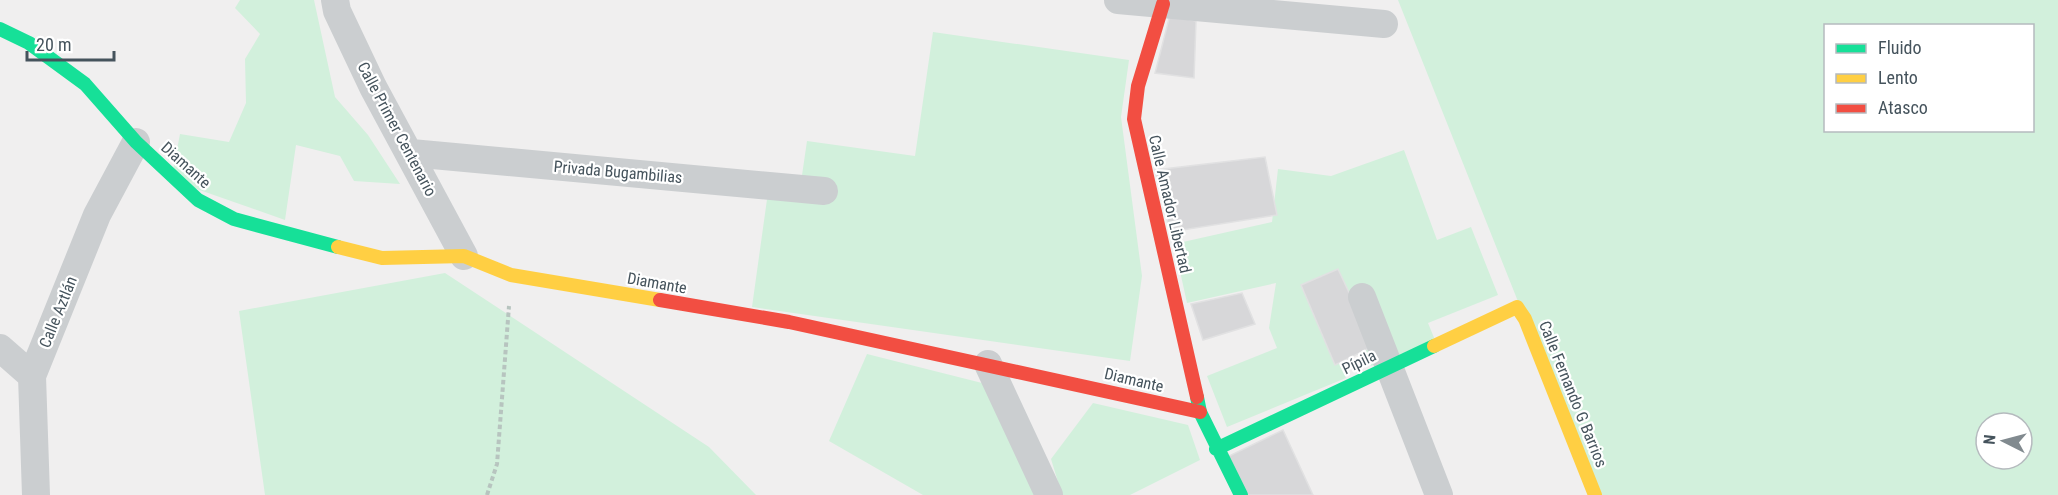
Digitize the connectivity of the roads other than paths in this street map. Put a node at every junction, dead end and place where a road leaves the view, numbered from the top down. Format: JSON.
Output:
{"nodes":[{"id":1,"x":335,"y":0,"type":"edge"},
{"id":2,"x":1118,"y":0,"type":"edge"},
{"id":3,"x":1163,"y":4,"type":"junction"},
{"id":4,"x":1384,"y":24,"type":"dead end"},
{"id":5,"x":0,"y":29,"type":"edge"},
{"id":6,"x":136,"y":141,"type":"junction"},
{"id":7,"x":411,"y":153,"type":"junction"},
{"id":8,"x":824,"y":191,"type":"dead end"},
{"id":9,"x":464,"y":256,"type":"junction"},
{"id":10,"x":1362,"y":297,"type":"dead end"},
{"id":11,"x":1517,"y":307,"type":"joint"},
{"id":12,"x":0,"y":348,"type":"edge"},
{"id":13,"x":988,"y":364,"type":"junction"},
{"id":14,"x":1388,"y":366,"type":"junction"},
{"id":15,"x":32,"y":376,"type":"junction"},
{"id":16,"x":1200,"y":412,"type":"junction"},
{"id":17,"x":1216,"y":448,"type":"junction"},
{"id":18,"x":36,"y":495,"type":"edge"},
{"id":19,"x":1049,"y":495,"type":"edge"},
{"id":20,"x":1241,"y":495,"type":"edge"},
{"id":21,"x":1439,"y":495,"type":"edge"},
{"id":22,"x":1595,"y":495,"type":"edge"}],
"edges":[{"from":1,"to":7,"type":"street","name":"Calle Primer Centenario"},
{"from":2,"to":3,"type":"street"},
{"from":3,"to":4,"type":"street"},
{"from":3,"to":16,"type":"street","name":"Calle Amador Libertad"},
{"from":5,"to":6,"type":"street","name":"Diamante"},
{"from":6,"to":9,"type":"street","name":"Diamante"},
{"from":6,"to":15,"type":"street","name":"Calle Aztlán"},
{"from":7,"to":8,"type":"street","name":"Privada Bugambilias"},
{"from":7,"to":9,"type":"street","name":"Calle Primer Centenario"},
{"from":9,"to":13,"type":"street","name":"Diamante"},
{"from":10,"to":14,"type":"street"},
{"from":11,"to":14,"type":"street","name":"Pípila"},
{"from":11,"to":22,"type":"street","name":"Calle Fernando G Barrios"},
{"from":12,"to":15,"type":"street"},
{"from":13,"to":16,"type":"street","name":"Diamante"},
{"from":13,"to":19,"type":"street"},
{"from":14,"to":17,"type":"street","name":"Pípila"},
{"from":14,"to":21,"type":"street"},
{"from":15,"to":18,"type":"street","name":"Calle Aztlán"},
{"from":16,"to":17,"type":"street","name":"Calle Amador Libertad"},
{"from":17,"to":20,"type":"street","name":"Calle Amador Libertad"}]}
